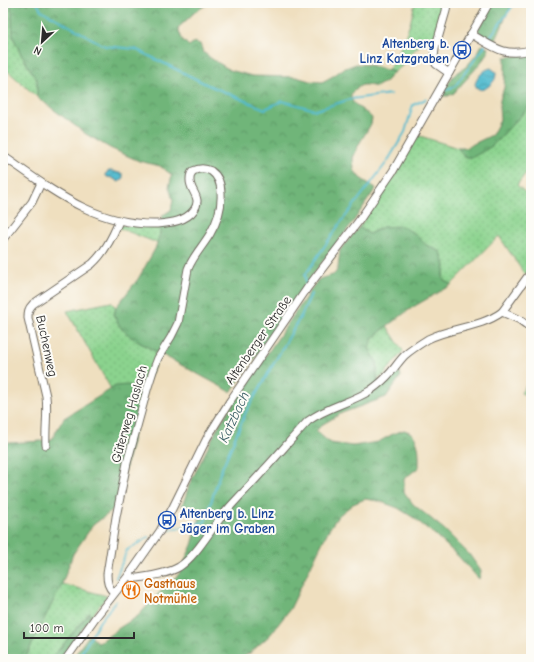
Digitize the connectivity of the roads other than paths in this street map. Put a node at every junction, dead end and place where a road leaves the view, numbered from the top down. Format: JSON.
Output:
{"nodes":[{"id":1,"x":447,"y":3,"type":"edge"},
{"id":2,"x":489,"y":3,"type":"edge"},
{"id":3,"x":471,"y":34,"type":"junction"},
{"id":4,"x":531,"y":50,"type":"edge"},
{"id":5,"x":449,"y":73,"type":"junction"},
{"id":6,"x":3,"y":156,"type":"edge"},
{"id":7,"x":41,"y":183,"type":"junction"},
{"id":8,"x":119,"y":221,"type":"junction"},
{"id":9,"x":3,"y":239,"type":"edge"},
{"id":10,"x":531,"y":272,"type":"edge"},
{"id":11,"x":502,"y":312,"type":"junction"},
{"id":12,"x":531,"y":328,"type":"edge"},
{"id":13,"x":46,"y":445,"type":"dead end"},
{"id":14,"x":129,"y":575,"type":"junction"},
{"id":15,"x":114,"y":593,"type":"junction"},
{"id":16,"x":66,"y":659,"type":"edge"}],
"edges":[{"from":1,"to":5,"type":"street"},
{"from":2,"to":3,"type":"street","name":"Altenberger Straße"},
{"from":3,"to":4,"type":"street"},
{"from":3,"to":5,"type":"street","name":"Altenberger Straße"},
{"from":5,"to":14,"type":"street","name":"Altenberger Straße"},
{"from":6,"to":7,"type":"street","name":"Güterweg Haslach"},
{"from":7,"to":8,"type":"street","name":"Güterweg Haslach"},
{"from":7,"to":9,"type":"street"},
{"from":8,"to":13,"type":"street","name":"Buchenweg"},
{"from":8,"to":15,"type":"street","name":"Güterweg Haslach"},
{"from":10,"to":11,"type":"street"},
{"from":11,"to":12,"type":"street"},
{"from":11,"to":14,"type":"street"},
{"from":14,"to":15,"type":"street","name":"Altenberger Straße"},
{"from":15,"to":16,"type":"street","name":"Altenberger Straße"}]}
